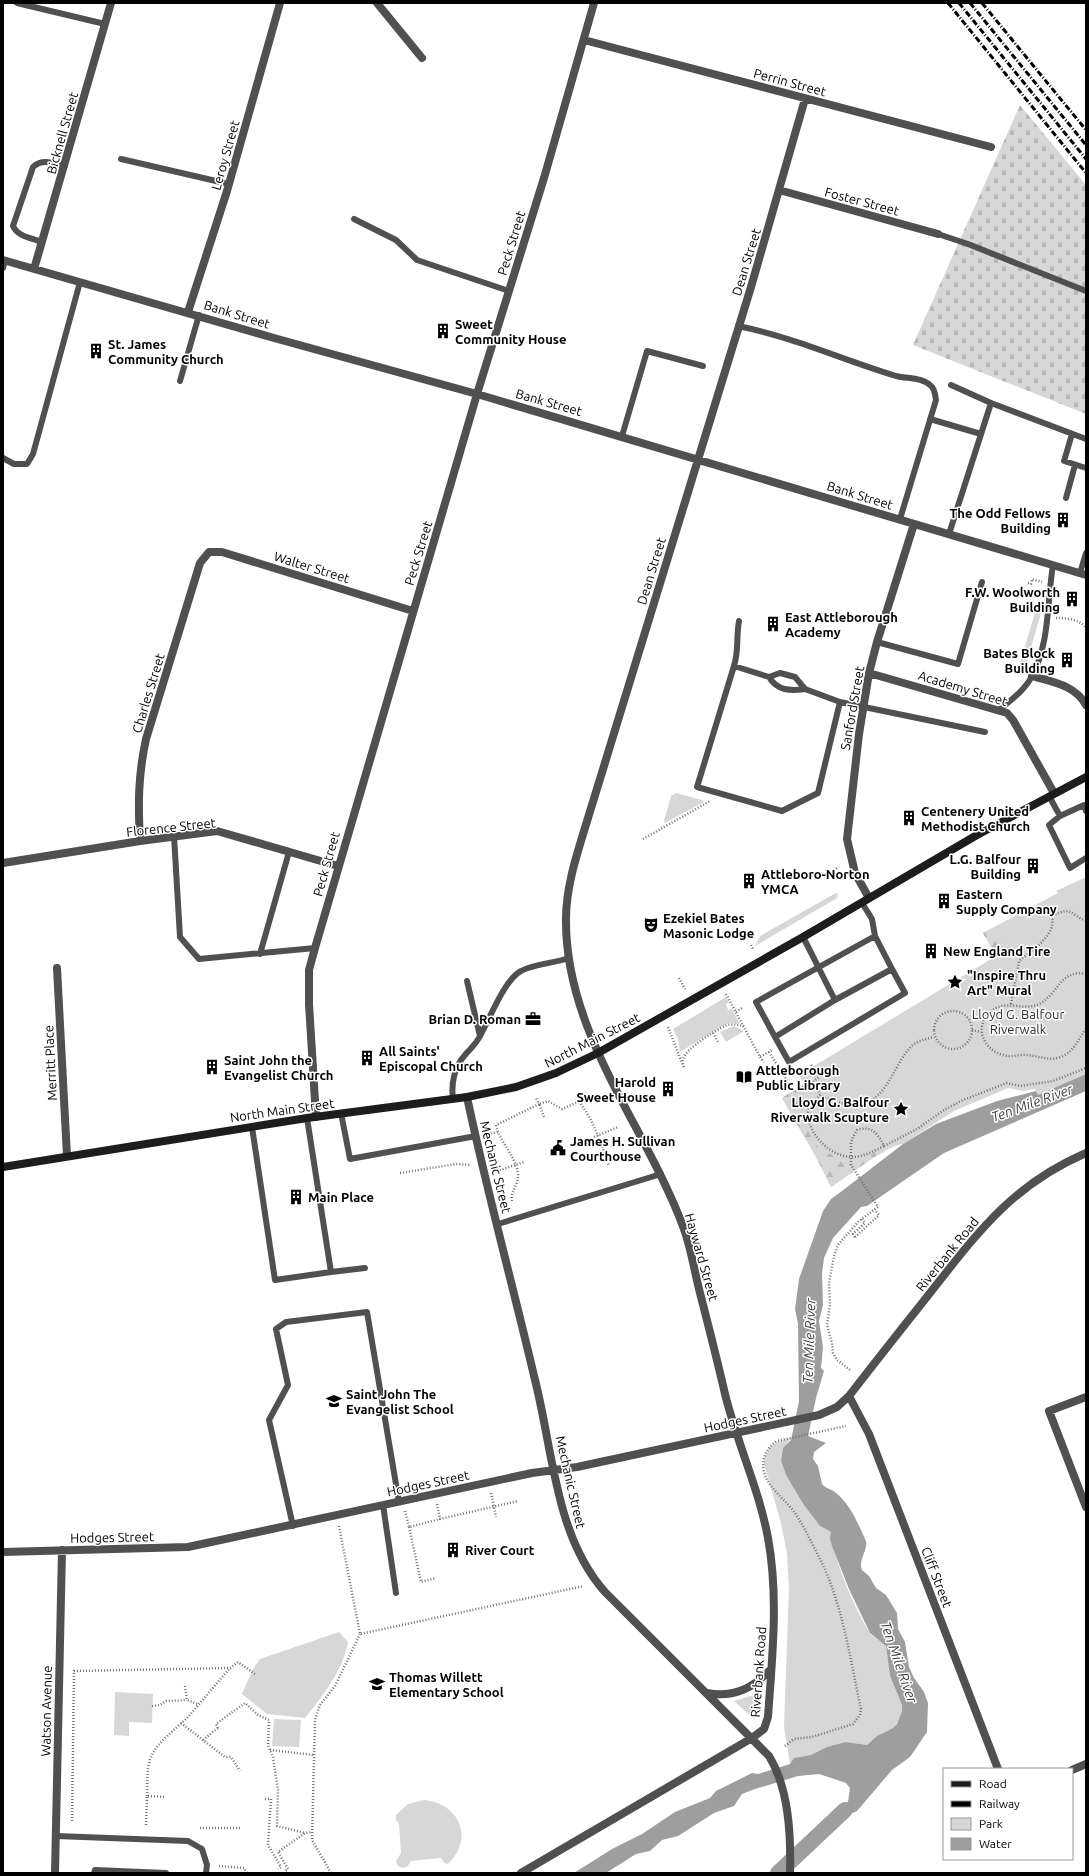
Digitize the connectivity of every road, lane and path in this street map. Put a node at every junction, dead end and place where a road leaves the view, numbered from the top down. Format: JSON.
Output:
{"nodes":[{"id":1,"x":17,"y":3,"type":"edge"},
{"id":2,"x":111,"y":3,"type":"edge"},
{"id":3,"x":280,"y":3,"type":"edge"},
{"id":4,"x":377,"y":3,"type":"edge"},
{"id":5,"x":594,"y":3,"type":"edge"},
{"id":6,"x":105,"y":24,"type":"junction"},
{"id":7,"x":584,"y":40,"type":"junction"},
{"id":8,"x":422,"y":58,"type":"dead end"},
{"id":9,"x":805,"y":99,"type":"junction"},
{"id":10,"x":991,"y":148,"type":"dead end"},
{"id":11,"x":121,"y":159,"type":"dead end"},
{"id":12,"x":65,"y":166,"type":"junction"},
{"id":13,"x":229,"y":184,"type":"junction"},
{"id":14,"x":779,"y":190,"type":"junction"},
{"id":15,"x":354,"y":220,"type":"dead end"},
{"id":16,"x":938,"y":234,"type":"joint"},
{"id":17,"x":42,"y":242,"type":"junction"},
{"id":18,"x":4,"y":263,"type":"edge"},
{"id":19,"x":34,"y":269,"type":"junction"},
{"id":20,"x":80,"y":282,"type":"junction"},
{"id":21,"x":509,"y":291,"type":"junction"},
{"id":22,"x":1086,"y":291,"type":"edge"},
{"id":23,"x":188,"y":312,"type":"junction"},
{"id":24,"x":199,"y":316,"type":"junction"},
{"id":25,"x":738,"y":326,"type":"junction"},
{"id":26,"x":703,"y":366,"type":"dead end"},
{"id":27,"x":180,"y":381,"type":"dead end"},
{"id":28,"x":951,"y":385,"type":"dead end"},
{"id":29,"x":478,"y":394,"type":"junction"},
{"id":30,"x":991,"y":402,"type":"junction"},
{"id":31,"x":930,"y":419,"type":"junction"},
{"id":32,"x":981,"y":434,"type":"junction"},
{"id":33,"x":1072,"y":434,"type":"junction"},
{"id":34,"x":622,"y":436,"type":"junction"},
{"id":35,"x":1086,"y":439,"type":"edge"},
{"id":36,"x":3,"y":458,"type":"edge"},
{"id":37,"x":698,"y":458,"type":"junction"},
{"id":38,"x":1075,"y":465,"type":"junction"},
{"id":39,"x":1086,"y":468,"type":"edge"},
{"id":40,"x":1066,"y":498,"type":"dead end"},
{"id":41,"x":900,"y":519,"type":"junction"},
{"id":42,"x":914,"y":524,"type":"junction"},
{"id":43,"x":949,"y":534,"type":"junction"},
{"id":44,"x":1086,"y":553,"type":"edge"},
{"id":45,"x":205,"y":556,"type":"joint"},
{"id":46,"x":1053,"y":565,"type":"junction"},
{"id":47,"x":1083,"y":574,"type":"edge"},
{"id":48,"x":982,"y":582,"type":"dead end"},
{"id":49,"x":1042,"y":582,"type":"dead end"},
{"id":50,"x":1028,"y":583,"type":"dead end"},
{"id":51,"x":413,"y":611,"type":"junction"},
{"id":52,"x":1048,"y":617,"type":"junction"},
{"id":53,"x":739,"y":621,"type":"dead end"},
{"id":54,"x":1086,"y":629,"type":"edge"},
{"id":55,"x":877,"y":642,"type":"junction"},
{"id":56,"x":734,"y":666,"type":"junction"},
{"id":57,"x":869,"y":673,"type":"junction"},
{"id":58,"x":769,"y":676,"type":"junction"},
{"id":59,"x":1032,"y":676,"type":"junction"},
{"id":60,"x":805,"y":689,"type":"junction"},
{"id":61,"x":840,"y":702,"type":"junction"},
{"id":62,"x":1086,"y":705,"type":"edge"},
{"id":63,"x":862,"y":707,"type":"junction"},
{"id":64,"x":1000,"y":710,"type":"junction"},
{"id":65,"x":985,"y":732,"type":"dead end"},
{"id":66,"x":1086,"y":777,"type":"edge"},
{"id":67,"x":1052,"y":794,"type":"junction"},
{"id":68,"x":711,"y":801,"type":"dead end"},
{"id":69,"x":1086,"y":811,"type":"edge"},
{"id":70,"x":1060,"y":816,"type":"junction"},
{"id":71,"x":174,"y":836,"type":"junction"},
{"id":72,"x":643,"y":839,"type":"dead end"},
{"id":73,"x":140,"y":841,"type":"junction"},
{"id":74,"x":289,"y":852,"type":"junction"},
{"id":75,"x":1086,"y":858,"type":"edge"},
{"id":76,"x":3,"y":863,"type":"edge"},
{"id":77,"x":338,"y":866,"type":"junction"},
{"id":78,"x":839,"y":867,"type":"dead end"},
{"id":79,"x":826,"y":874,"type":"dead end"},
{"id":80,"x":865,"y":901,"type":"junction"},
{"id":81,"x":1086,"y":921,"type":"edge"},
{"id":82,"x":875,"y":936,"type":"junction"},
{"id":83,"x":803,"y":937,"type":"junction"},
{"id":84,"x":751,"y":945,"type":"dead end"},
{"id":85,"x":315,"y":948,"type":"junction"},
{"id":86,"x":753,"y":949,"type":"dead end"},
{"id":87,"x":260,"y":954,"type":"junction"},
{"id":88,"x":569,"y":958,"type":"junction"},
{"id":89,"x":818,"y":967,"type":"junction"},
{"id":90,"x":56,"y":968,"type":"dead end"},
{"id":91,"x":892,"y":969,"type":"junction"},
{"id":92,"x":1086,"y":974,"type":"edge"},
{"id":93,"x":679,"y":978,"type":"dead end"},
{"id":94,"x":467,"y":981,"type":"dead end"},
{"id":95,"x":685,"y":989,"type":"dead end"},
{"id":96,"x":726,"y":994,"type":"dead end"},
{"id":97,"x":835,"y":1000,"type":"junction"},
{"id":98,"x":1011,"y":1004,"type":"junction"},
{"id":99,"x":742,"y":1008,"type":"dead end"},
{"id":100,"x":736,"y":1012,"type":"junction"},
{"id":101,"x":744,"y":1026,"type":"junction"},
{"id":102,"x":668,"y":1027,"type":"dead end"},
{"id":103,"x":1086,"y":1029,"type":"edge"},
{"id":104,"x":972,"y":1030,"type":"junction"},
{"id":105,"x":981,"y":1032,"type":"junction"},
{"id":106,"x":713,"y":1033,"type":"junction"},
{"id":107,"x":480,"y":1036,"type":"junction"},
{"id":108,"x":775,"y":1037,"type":"junction"},
{"id":109,"x":934,"y":1037,"type":"junction"},
{"id":110,"x":718,"y":1042,"type":"dead end"},
{"id":111,"x":598,"y":1053,"type":"junction"},
{"id":112,"x":760,"y":1057,"type":"junction"},
{"id":113,"x":764,"y":1062,"type":"dead end"},
{"id":114,"x":811,"y":1066,"type":"dead end"},
{"id":115,"x":1086,"y":1068,"type":"edge"},
{"id":116,"x":813,"y":1082,"type":"junction"},
{"id":117,"x":820,"y":1095,"type":"junction"},
{"id":118,"x":467,"y":1097,"type":"junction"},
{"id":119,"x":536,"y":1098,"type":"dead end"},
{"id":120,"x":453,"y":1099,"type":"junction"},
{"id":121,"x":539,"y":1104,"type":"junction"},
{"id":122,"x":341,"y":1113,"type":"junction"},
{"id":123,"x":544,"y":1117,"type":"dead end"},
{"id":124,"x":312,"y":1118,"type":"junction"},
{"id":125,"x":252,"y":1127,"type":"junction"},
{"id":126,"x":618,"y":1127,"type":"dead end"},
{"id":127,"x":498,"y":1132,"type":"junction"},
{"id":128,"x":485,"y":1135,"type":"dead end"},
{"id":129,"x":598,"y":1135,"type":"junction"},
{"id":130,"x":476,"y":1136,"type":"junction"},
{"id":131,"x":594,"y":1137,"type":"dead end"},
{"id":132,"x":884,"y":1146,"type":"junction"},
{"id":133,"x":1086,"y":1153,"type":"edge"},
{"id":134,"x":67,"y":1156,"type":"junction"},
{"id":135,"x":850,"y":1157,"type":"junction"},
{"id":136,"x":524,"y":1162,"type":"dead end"},
{"id":137,"x":470,"y":1165,"type":"dead end"},
{"id":138,"x":515,"y":1165,"type":"junction"},
{"id":139,"x":609,"y":1166,"type":"dead end"},
{"id":140,"x":3,"y":1167,"type":"edge"},
{"id":141,"x":494,"y":1172,"type":"dead end"},
{"id":142,"x":400,"y":1173,"type":"dead end"},
{"id":143,"x":661,"y":1174,"type":"junction"},
{"id":144,"x":512,"y":1201,"type":"dead end"},
{"id":145,"x":874,"y":1210,"type":"junction"},
{"id":146,"x":861,"y":1218,"type":"junction"},
{"id":147,"x":498,"y":1224,"type":"junction"},
{"id":148,"x":365,"y":1268,"type":"dead end"},
{"id":149,"x":331,"y":1272,"type":"junction"},
{"id":150,"x":850,"y":1370,"type":"dead end"},
{"id":151,"x":849,"y":1396,"type":"junction"},
{"id":152,"x":1086,"y":1397,"type":"edge"},
{"id":153,"x":846,"y":1426,"type":"dead end"},
{"id":154,"x":737,"y":1434,"type":"junction"},
{"id":155,"x":554,"y":1470,"type":"junction"},
{"id":156,"x":491,"y":1492,"type":"dead end"},
{"id":157,"x":518,"y":1501,"type":"dead end"},
{"id":158,"x":399,"y":1502,"type":"junction"},
{"id":159,"x":437,"y":1504,"type":"dead end"},
{"id":160,"x":383,"y":1505,"type":"junction"},
{"id":161,"x":494,"y":1506,"type":"junction"},
{"id":162,"x":1086,"y":1507,"type":"edge"},
{"id":163,"x":405,"y":1511,"type":"dead end"},
{"id":164,"x":496,"y":1517,"type":"dead end"},
{"id":165,"x":440,"y":1519,"type":"junction"},
{"id":166,"x":338,"y":1525,"type":"dead end"},
{"id":167,"x":293,"y":1526,"type":"junction"},
{"id":168,"x":409,"y":1527,"type":"junction"},
{"id":169,"x":62,"y":1550,"type":"junction"},
{"id":170,"x":3,"y":1552,"type":"edge"},
{"id":171,"x":436,"y":1578,"type":"dead end"},
{"id":172,"x":584,"y":1586,"type":"dead end"},
{"id":173,"x":396,"y":1593,"type":"dead end"},
{"id":174,"x":360,"y":1634,"type":"junction"},
{"id":175,"x":230,"y":1668,"type":"junction"},
{"id":176,"x":771,"y":1669,"type":"junction"},
{"id":177,"x":255,"y":1674,"type":"dead end"},
{"id":178,"x":185,"y":1686,"type":"dead end"},
{"id":179,"x":707,"y":1693,"type":"junction"},
{"id":180,"x":186,"y":1700,"type":"junction"},
{"id":181,"x":198,"y":1704,"type":"junction"},
{"id":182,"x":152,"y":1706,"type":"dead end"},
{"id":183,"x":181,"y":1723,"type":"junction"},
{"id":184,"x":752,"y":1738,"type":"junction"},
{"id":185,"x":203,"y":1740,"type":"junction"},
{"id":186,"x":785,"y":1746,"type":"dead end"},
{"id":187,"x":270,"y":1750,"type":"junction"},
{"id":188,"x":314,"y":1755,"type":"junction"},
{"id":189,"x":1086,"y":1764,"type":"edge"},
{"id":190,"x":998,"y":1768,"type":"edge"},
{"id":191,"x":1073,"y":1770,"type":"edge"},
{"id":192,"x":240,"y":1771,"type":"dead end"},
{"id":193,"x":147,"y":1796,"type":"junction"},
{"id":194,"x":166,"y":1797,"type":"dead end"},
{"id":195,"x":265,"y":1799,"type":"dead end"},
{"id":196,"x":270,"y":1799,"type":"junction"},
{"id":197,"x":277,"y":1799,"type":"junction"},
{"id":198,"x":72,"y":1821,"type":"dead end"},
{"id":199,"x":146,"y":1825,"type":"dead end"},
{"id":200,"x":200,"y":1828,"type":"dead end"},
{"id":201,"x":241,"y":1828,"type":"dead end"},
{"id":202,"x":312,"y":1832,"type":"junction"},
{"id":203,"x":305,"y":1833,"type":"junction"},
{"id":204,"x":56,"y":1836,"type":"junction"},
{"id":205,"x":285,"y":1864,"type":"junction"},
{"id":206,"x":219,"y":1866,"type":"dead end"},
{"id":207,"x":55,"y":1873,"type":"edge"},
{"id":208,"x":94,"y":1873,"type":"edge"},
{"id":209,"x":166,"y":1873,"type":"edge"},
{"id":210,"x":206,"y":1873,"type":"edge"},
{"id":211,"x":246,"y":1873,"type":"edge"},
{"id":212,"x":286,"y":1873,"type":"edge"},
{"id":213,"x":331,"y":1873,"type":"edge"},
{"id":214,"x":521,"y":1873,"type":"edge"},
{"id":215,"x":790,"y":1873,"type":"edge"}],
"edges":[{"from":1,"to":6,"type":"lane"},
{"from":2,"to":6,"type":"street","name":"Bicknell Street"},
{"from":3,"to":13,"type":"street","name":"Leroy Street"},
{"from":4,"to":8,"type":"street"},
{"from":5,"to":7,"type":"street","name":"Peck Street"},
{"from":6,"to":12,"type":"street","name":"Bicknell Street"},
{"from":7,"to":9,"type":"street","name":"Perrin Street"},
{"from":7,"to":21,"type":"street","name":"Peck Street"},
{"from":9,"to":10,"type":"street","name":"Perrin Street"},
{"from":9,"to":14,"type":"street","name":"Dean Street"},
{"from":11,"to":13,"type":"lane"},
{"from":12,"to":17,"type":"street","name":"Bicknell Street"},
{"from":12,"to":17,"type":"lane"},
{"from":13,"to":23,"type":"street","name":"Leroy Street"},
{"from":14,"to":16,"type":"street","name":"Foster Street"},
{"from":14,"to":25,"type":"street","name":"Dean Street"},
{"from":15,"to":21,"type":"lane"},
{"from":16,"to":22,"type":"lane"},
{"from":17,"to":19,"type":"street","name":"Bicknell Street"},
{"from":18,"to":19,"type":"street","name":"Bank Street"},
{"from":19,"to":20,"type":"street","name":"Bank Street"},
{"from":20,"to":23,"type":"street","name":"Bank Street"},
{"from":20,"to":36,"type":"lane"},
{"from":21,"to":29,"type":"street","name":"Peck Street"},
{"from":23,"to":24,"type":"street","name":"Bank Street"},
{"from":24,"to":27,"type":"lane"},
{"from":24,"to":29,"type":"street","name":"Bank Street"},
{"from":25,"to":31,"type":"lane"},
{"from":25,"to":37,"type":"street","name":"Dean Street"},
{"from":26,"to":34,"type":"lane"},
{"from":28,"to":30,"type":"lane"},
{"from":29,"to":34,"type":"street","name":"Bank Street"},
{"from":29,"to":51,"type":"street","name":"Peck Street"},
{"from":30,"to":32,"type":"lane"},
{"from":30,"to":33,"type":"lane"},
{"from":31,"to":32,"type":"lane"},
{"from":31,"to":41,"type":"lane"},
{"from":32,"to":43,"type":"lane"},
{"from":33,"to":35,"type":"lane"},
{"from":33,"to":38,"type":"lane"},
{"from":34,"to":37,"type":"street","name":"Bank Street"},
{"from":37,"to":41,"type":"street","name":"Bank Street"},
{"from":37,"to":88,"type":"street","name":"Dean Street"},
{"from":38,"to":39,"type":"lane"},
{"from":38,"to":40,"type":"lane"},
{"from":41,"to":42,"type":"street","name":"Bank Street"},
{"from":42,"to":43,"type":"street","name":"Bank Street"},
{"from":42,"to":55,"type":"street","name":"Sanford Street"},
{"from":43,"to":46,"type":"street","name":"Bank Street"},
{"from":44,"to":47,"type":"lane"},
{"from":45,"to":51,"type":"street","name":"Walter Street"},
{"from":45,"to":73,"type":"street","name":"Charles Street"},
{"from":46,"to":47,"type":"street","name":"Bank Street"},
{"from":46,"to":52,"type":"lane"},
{"from":48,"to":55,"type":"lane"},
{"from":49,"to":50,"type":"path"},
{"from":51,"to":77,"type":"street","name":"Peck Street"},
{"from":52,"to":54,"type":"path"},
{"from":52,"to":59,"type":"lane"},
{"from":53,"to":56,"type":"lane"},
{"from":55,"to":57,"type":"street","name":"Sanford Street"},
{"from":56,"to":58,"type":"lane"},
{"from":56,"to":61,"type":"lane"},
{"from":57,"to":63,"type":"street","name":"Sanford Street"},
{"from":57,"to":64,"type":"street","name":"Academy Street"},
{"from":58,"to":60,"type":"lane"},
{"from":58,"to":60,"type":"lane"},
{"from":59,"to":62,"type":"street"},
{"from":59,"to":64,"type":"lane"},
{"from":60,"to":61,"type":"lane"},
{"from":61,"to":63,"type":"lane"},
{"from":63,"to":65,"type":"lane"},
{"from":63,"to":80,"type":"street","name":"Sanford Street"},
{"from":64,"to":67,"type":"street","name":"Academy Street"},
{"from":66,"to":67,"type":"main road","name":"North Main Street"},
{"from":67,"to":70,"type":"lane"},
{"from":67,"to":80,"type":"main road","name":"North Main Street"},
{"from":68,"to":72,"type":"path"},
{"from":69,"to":70,"type":"lane"},
{"from":70,"to":75,"type":"lane"},
{"from":71,"to":73,"type":"street","name":"Florence Street"},
{"from":71,"to":74,"type":"street","name":"Florence Street"},
{"from":71,"to":87,"type":"lane"},
{"from":73,"to":76,"type":"street","name":"Florence Street"},
{"from":74,"to":77,"type":"street","name":"Florence Street"},
{"from":74,"to":87,"type":"lane"},
{"from":77,"to":85,"type":"street","name":"Peck Street"},
{"from":78,"to":79,"type":"path"},
{"from":80,"to":82,"type":"lane"},
{"from":80,"to":83,"type":"main road","name":"North Main Street"},
{"from":81,"to":98,"type":"path"},
{"from":82,"to":89,"type":"lane"},
{"from":82,"to":91,"type":"lane"},
{"from":83,"to":89,"type":"lane"},
{"from":83,"to":111,"type":"main road","name":"North Main Street"},
{"from":84,"to":86,"type":"path"},
{"from":85,"to":87,"type":"lane"},
{"from":85,"to":124,"type":"street","name":"Peck Street"},
{"from":88,"to":107,"type":"lane"},
{"from":88,"to":111,"type":"street","name":"Dean Street"},
{"from":89,"to":97,"type":"lane"},
{"from":89,"to":108,"type":"lane"},
{"from":90,"to":134,"type":"street","name":"Merritt Place"},
{"from":91,"to":97,"type":"lane"},
{"from":91,"to":108,"type":"lane"},
{"from":92,"to":98,"type":"path"},
{"from":93,"to":95,"type":"path"},
{"from":94,"to":107,"type":"lane"},
{"from":96,"to":100,"type":"path"},
{"from":97,"to":108,"type":"lane"},
{"from":98,"to":105,"type":"path"},
{"from":99,"to":100,"type":"path"},
{"from":100,"to":101,"type":"path"},
{"from":101,"to":106,"type":"path"},
{"from":101,"to":112,"type":"path"},
{"from":102,"to":106,"type":"path"},
{"from":103,"to":105,"type":"path"},
{"from":104,"to":105,"type":"path"},
{"from":104,"to":109,"type":"path"},
{"from":104,"to":109,"type":"path"},
{"from":106,"to":110,"type":"path"},
{"from":107,"to":120,"type":"lane"},
{"from":109,"to":117,"type":"path"},
{"from":111,"to":118,"type":"main road","name":"North Main Street"},
{"from":111,"to":143,"type":"street","name":"Hayward Street"},
{"from":112,"to":113,"type":"path"},
{"from":112,"to":116,"type":"path"},
{"from":114,"to":116,"type":"path"},
{"from":115,"to":132,"type":"path"},
{"from":116,"to":117,"type":"path"},
{"from":117,"to":135,"type":"path"},
{"from":118,"to":120,"type":"main road","name":"North Main Street"},
{"from":118,"to":130,"type":"street","name":"Mechanic Street"},
{"from":119,"to":121,"type":"path"},
{"from":120,"to":122,"type":"main road","name":"North Main Street"},
{"from":121,"to":123,"type":"path"},
{"from":121,"to":127,"type":"path"},
{"from":121,"to":129,"type":"path"},
{"from":122,"to":124,"type":"main road","name":"North Main Street"},
{"from":122,"to":130,"type":"lane"},
{"from":124,"to":125,"type":"main road","name":"North Main Street"},
{"from":124,"to":149,"type":"lane"},
{"from":125,"to":134,"type":"main road","name":"North Main Street"},
{"from":125,"to":149,"type":"lane"},
{"from":126,"to":129,"type":"path"},
{"from":127,"to":128,"type":"path"},
{"from":127,"to":138,"type":"path"},
{"from":129,"to":131,"type":"path"},
{"from":129,"to":139,"type":"path"},
{"from":130,"to":147,"type":"street","name":"Mechanic Street"},
{"from":132,"to":135,"type":"path"},
{"from":132,"to":135,"type":"path"},
{"from":133,"to":151,"type":"street","name":"Riverbank Road"},
{"from":134,"to":140,"type":"main road","name":"North Main Street"},
{"from":135,"to":145,"type":"path"},
{"from":136,"to":138,"type":"path"},
{"from":137,"to":142,"type":"path"},
{"from":138,"to":141,"type":"path"},
{"from":138,"to":144,"type":"path"},
{"from":143,"to":147,"type":"lane"},
{"from":143,"to":154,"type":"street","name":"Hayward Street"},
{"from":145,"to":146,"type":"path"},
{"from":145,"to":146,"type":"path"},
{"from":146,"to":150,"type":"path"},
{"from":147,"to":155,"type":"street","name":"Mechanic Street"},
{"from":148,"to":149,"type":"lane"},
{"from":151,"to":154,"type":"street","name":"Hodges Street"},
{"from":151,"to":190,"type":"street","name":"Cliff Street"},
{"from":152,"to":162,"type":"street"},
{"from":153,"to":186,"type":"path"},
{"from":154,"to":155,"type":"street","name":"Hodges Street"},
{"from":154,"to":176,"type":"street","name":"Riverbank Road"},
{"from":155,"to":158,"type":"street","name":"Hodges Street"},
{"from":155,"to":179,"type":"street","name":"Mechanic Street"},
{"from":156,"to":161,"type":"path"},
{"from":157,"to":161,"type":"path"},
{"from":158,"to":160,"type":"street","name":"Hodges Street"},
{"from":158,"to":167,"type":"lane"},
{"from":159,"to":165,"type":"path"},
{"from":160,"to":167,"type":"street","name":"Hodges Street"},
{"from":160,"to":173,"type":"lane"},
{"from":161,"to":164,"type":"path"},
{"from":161,"to":165,"type":"path"},
{"from":163,"to":168,"type":"path"},
{"from":165,"to":168,"type":"path"},
{"from":166,"to":174,"type":"path"},
{"from":167,"to":169,"type":"street","name":"Hodges Street"},
{"from":168,"to":171,"type":"path"},
{"from":169,"to":170,"type":"street","name":"Hodges Street"},
{"from":169,"to":204,"type":"street","name":"Watson Avenue"},
{"from":172,"to":174,"type":"path"},
{"from":174,"to":188,"type":"path"},
{"from":175,"to":177,"type":"path"},
{"from":175,"to":181,"type":"path"},
{"from":175,"to":198,"type":"path"},
{"from":176,"to":179,"type":"street"},
{"from":176,"to":184,"type":"street","name":"Riverbank Road"},
{"from":178,"to":180,"type":"path"},
{"from":179,"to":184,"type":"street","name":"Mechanic Street"},
{"from":180,"to":181,"type":"path"},
{"from":180,"to":182,"type":"path"},
{"from":181,"to":183,"type":"path"},
{"from":183,"to":185,"type":"path"},
{"from":183,"to":193,"type":"path"},
{"from":184,"to":214,"type":"street","name":"Riverbank Road"},
{"from":184,"to":215,"type":"street","name":"Mechanic Street"},
{"from":185,"to":187,"type":"path"},
{"from":185,"to":192,"type":"path"},
{"from":187,"to":188,"type":"path"},
{"from":187,"to":197,"type":"path"},
{"from":188,"to":202,"type":"path"},
{"from":189,"to":191,"type":"street"},
{"from":193,"to":194,"type":"path"},
{"from":193,"to":199,"type":"path"},
{"from":195,"to":196,"type":"path"},
{"from":196,"to":197,"type":"path"},
{"from":196,"to":205,"type":"path"},
{"from":197,"to":203,"type":"path"},
{"from":200,"to":201,"type":"path"},
{"from":202,"to":203,"type":"path"},
{"from":202,"to":213,"type":"path"},
{"from":203,"to":205,"type":"path"},
{"from":204,"to":207,"type":"street","name":"Watson Avenue"},
{"from":204,"to":210,"type":"lane"},
{"from":205,"to":212,"type":"path"},
{"from":206,"to":211,"type":"path"},
{"from":208,"to":209,"type":"lane"}]}
